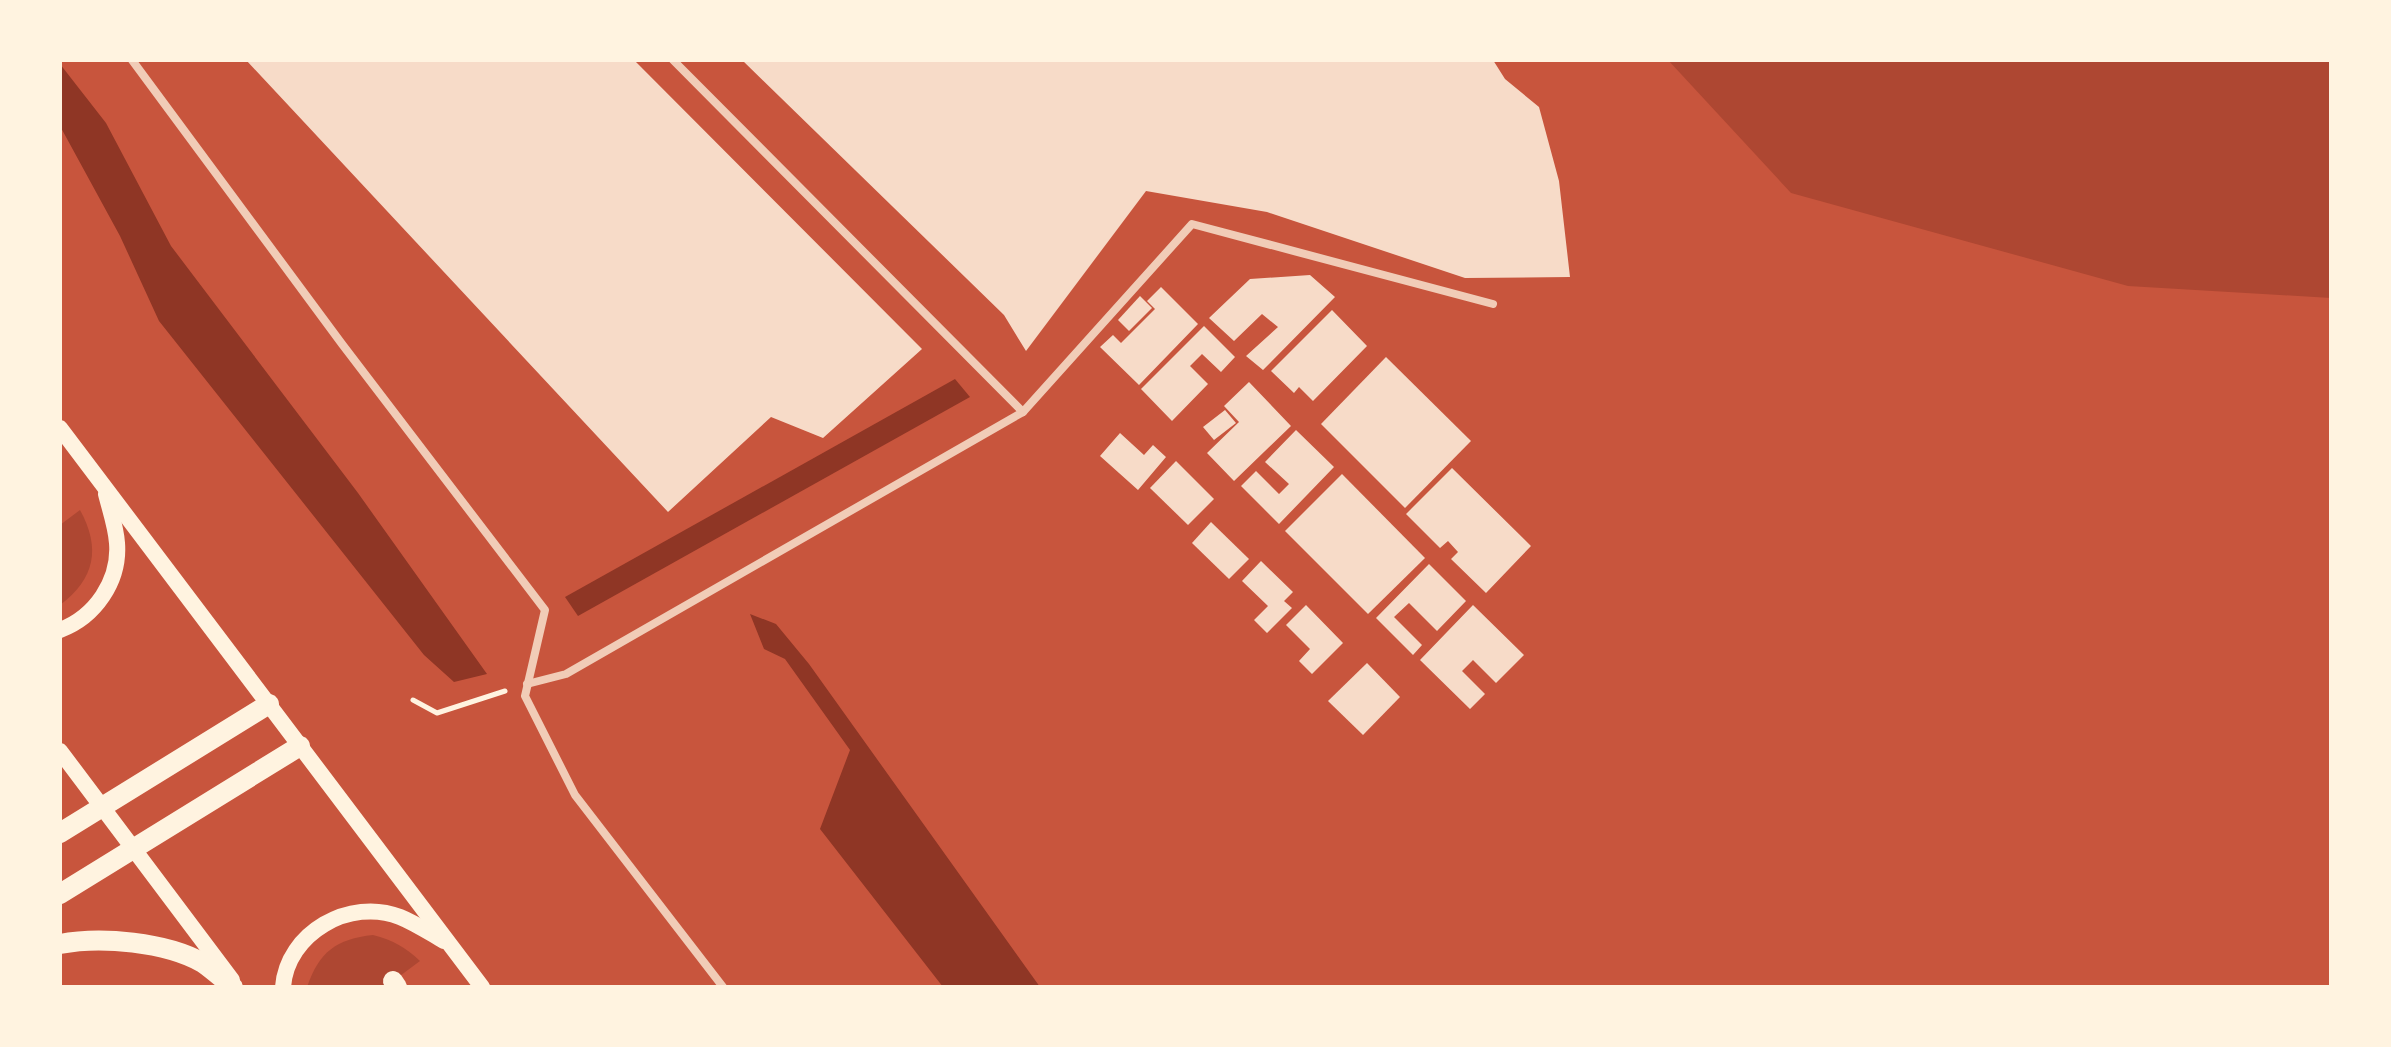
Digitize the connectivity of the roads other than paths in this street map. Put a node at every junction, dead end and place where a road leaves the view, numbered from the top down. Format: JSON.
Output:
{"nodes":[{"id":1,"x":132,"y":60,"type":"edge"},
{"id":2,"x":673,"y":60,"type":"edge"},
{"id":3,"x":1493,"y":304,"type":"dead end"},
{"id":4,"x":1023,"y":412,"type":"junction"},
{"id":5,"x":60,"y":428,"type":"edge"},
{"id":6,"x":103,"y":485,"type":"junction"},
{"id":7,"x":60,"y":630,"type":"edge"},
{"id":8,"x":527,"y":684,"type":"junction"},
{"id":9,"x":269,"y":704,"type":"junction"},
{"id":10,"x":300,"y":746,"type":"junction"},
{"id":11,"x":60,"y":751,"type":"edge"},
{"id":12,"x":102,"y":807,"type":"junction"},
{"id":13,"x":60,"y":833,"type":"edge"},
{"id":14,"x":134,"y":849,"type":"junction"},
{"id":15,"x":60,"y":894,"type":"edge"},
{"id":16,"x":60,"y":944,"type":"edge"},
{"id":17,"x":449,"y":944,"type":"junction"},
{"id":18,"x":235,"y":987,"type":"edge"},
{"id":19,"x":283,"y":987,"type":"edge"},
{"id":20,"x":482,"y":987,"type":"edge"},
{"id":21,"x":723,"y":987,"type":"edge"}],
"edges":[{"from":1,"to":8,"type":"street"},
{"from":2,"to":4,"type":"street"},
{"from":3,"to":4,"type":"street"},
{"from":4,"to":8,"type":"street"},
{"from":5,"to":6,"type":"main road"},
{"from":6,"to":7,"type":"main road"},
{"from":6,"to":9,"type":"main road"},
{"from":8,"to":21,"type":"street"},
{"from":9,"to":10,"type":"main road"},
{"from":9,"to":12,"type":"main road"},
{"from":10,"to":14,"type":"main road"},
{"from":10,"to":17,"type":"main road"},
{"from":11,"to":12,"type":"main road"},
{"from":12,"to":13,"type":"main road"},
{"from":12,"to":14,"type":"main road"},
{"from":14,"to":15,"type":"main road"},
{"from":14,"to":18,"type":"main road"},
{"from":16,"to":18,"type":"main road"},
{"from":17,"to":19,"type":"main road"},
{"from":17,"to":20,"type":"main road"}]}
